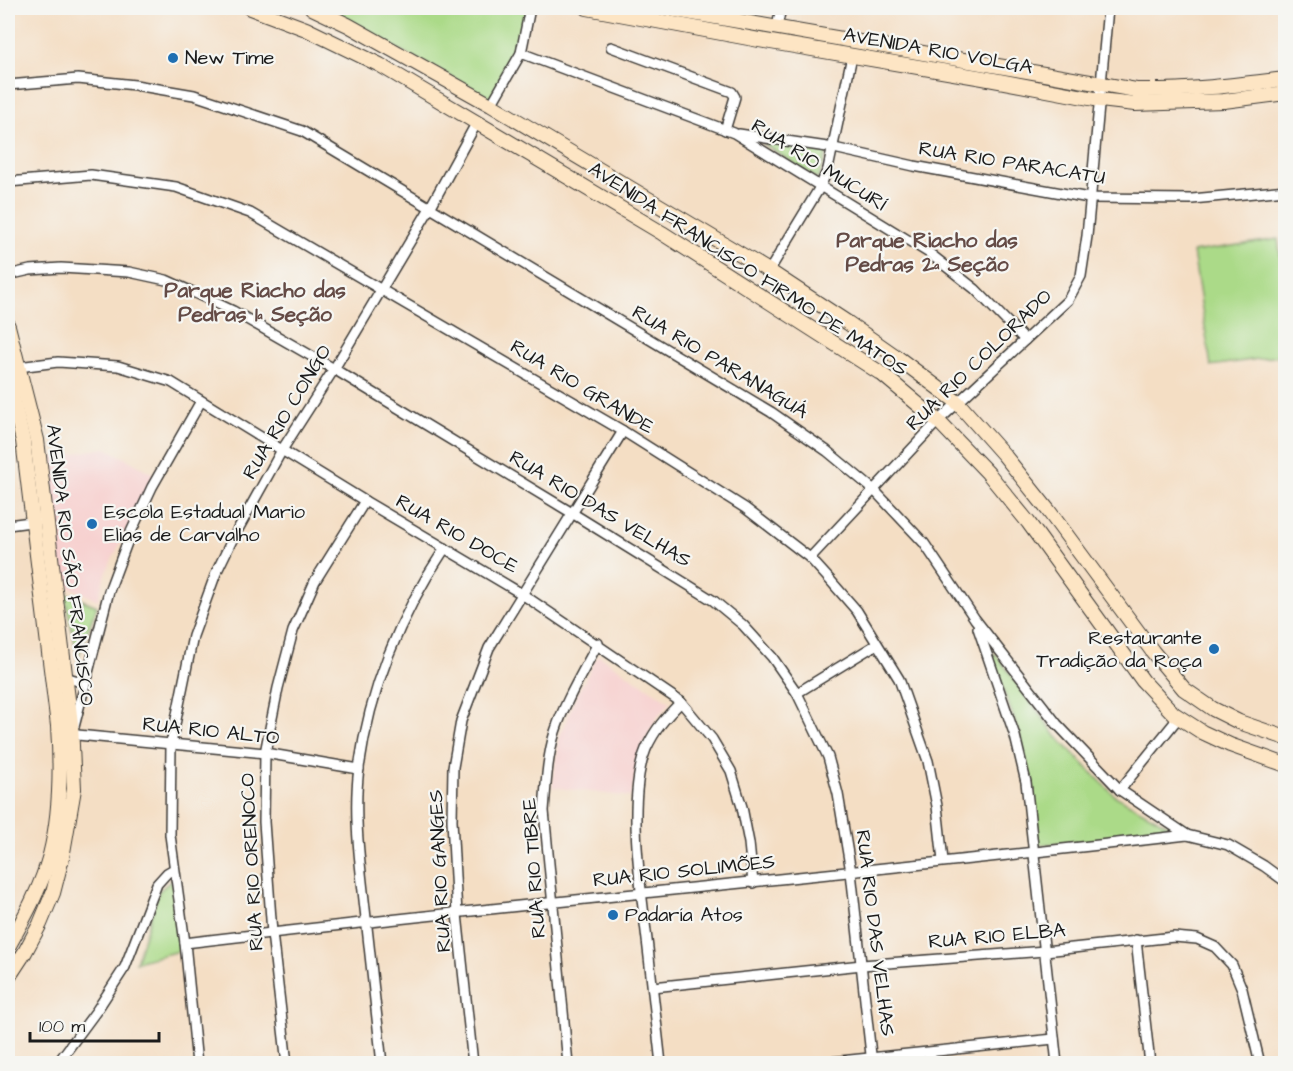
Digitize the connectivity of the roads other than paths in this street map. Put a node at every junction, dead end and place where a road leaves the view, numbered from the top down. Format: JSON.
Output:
{"nodes":[{"id":1,"x":250,"y":8,"type":"edge"},
{"id":2,"x":312,"y":8,"type":"edge"},
{"id":3,"x":530,"y":8,"type":"edge"},
{"id":4,"x":587,"y":8,"type":"edge"},
{"id":5,"x":664,"y":8,"type":"edge"},
{"id":6,"x":781,"y":8,"type":"edge"},
{"id":7,"x":1108,"y":8,"type":"edge"},
{"id":8,"x":777,"y":27,"type":"junction"},
{"id":9,"x":611,"y":47,"type":"dead end"},
{"id":10,"x":521,"y":52,"type":"junction"},
{"id":11,"x":852,"y":56,"type":"junction"},
{"id":12,"x":1286,"y":79,"type":"edge"},
{"id":13,"x":8,"y":85,"type":"edge"},
{"id":14,"x":1100,"y":85,"type":"junction"},
{"id":15,"x":1286,"y":93,"type":"edge"},
{"id":16,"x":1100,"y":100,"type":"junction"},
{"id":17,"x":491,"y":105,"type":"junction"},
{"id":18,"x":477,"y":122,"type":"junction"},
{"id":19,"x":730,"y":131,"type":"junction"},
{"id":20,"x":834,"y":148,"type":"junction"},
{"id":21,"x":8,"y":182,"type":"edge"},
{"id":22,"x":820,"y":187,"type":"junction"},
{"id":23,"x":1286,"y":190,"type":"edge"},
{"id":24,"x":1089,"y":198,"type":"junction"},
{"id":25,"x":430,"y":208,"type":"junction"},
{"id":26,"x":769,"y":271,"type":"junction"},
{"id":27,"x":8,"y":275,"type":"edge"},
{"id":28,"x":380,"y":289,"type":"junction"},
{"id":29,"x":848,"y":323,"type":"junction"},
{"id":30,"x":8,"y":326,"type":"edge"},
{"id":31,"x":1025,"y":340,"type":"junction"},
{"id":32,"x":832,"y":342,"type":"junction"},
{"id":33,"x":18,"y":367,"type":"junction"},
{"id":34,"x":334,"y":369,"type":"junction"},
{"id":35,"x":8,"y":379,"type":"edge"},
{"id":36,"x":201,"y":400,"type":"junction"},
{"id":37,"x":957,"y":402,"type":"junction"},
{"id":38,"x":938,"y":421,"type":"junction"},
{"id":39,"x":623,"y":431,"type":"junction"},
{"id":40,"x":282,"y":450,"type":"junction"},
{"id":41,"x":874,"y":490,"type":"junction"},
{"id":42,"x":365,"y":501,"type":"junction"},
{"id":43,"x":1048,"y":510,"type":"junction"},
{"id":44,"x":572,"y":513,"type":"junction"},
{"id":45,"x":47,"y":520,"type":"junction"},
{"id":46,"x":32,"y":522,"type":"junction"},
{"id":47,"x":1028,"y":522,"type":"junction"},
{"id":48,"x":8,"y":525,"type":"edge"},
{"id":49,"x":445,"y":548,"type":"junction"},
{"id":50,"x":810,"y":558,"type":"junction"},
{"id":51,"x":522,"y":594,"type":"junction"},
{"id":52,"x":975,"y":619,"type":"junction"},
{"id":53,"x":598,"y":643,"type":"junction"},
{"id":54,"x":877,"y":644,"type":"junction"},
{"id":55,"x":88,"y":676,"type":"junction"},
{"id":56,"x":65,"y":677,"type":"junction"},
{"id":57,"x":797,"y":693,"type":"junction"},
{"id":58,"x":681,"y":702,"type":"junction"},
{"id":59,"x":1179,"y":717,"type":"junction"},
{"id":60,"x":65,"y":734,"type":"junction"},
{"id":61,"x":1286,"y":738,"type":"edge"},
{"id":62,"x":171,"y":744,"type":"junction"},
{"id":63,"x":265,"y":753,"type":"junction"},
{"id":64,"x":1286,"y":765,"type":"edge"},
{"id":65,"x":359,"y":769,"type":"junction"},
{"id":66,"x":1120,"y":790,"type":"junction"},
{"id":67,"x":1187,"y":835,"type":"junction"},
{"id":68,"x":1033,"y":853,"type":"junction"},
{"id":69,"x":943,"y":861,"type":"junction"},
{"id":70,"x":174,"y":869,"type":"junction"},
{"id":71,"x":851,"y":872,"type":"junction"},
{"id":72,"x":1286,"y":882,"type":"edge"},
{"id":73,"x":753,"y":883,"type":"junction"},
{"id":74,"x":641,"y":894,"type":"junction"},
{"id":75,"x":552,"y":902,"type":"junction"},
{"id":76,"x":457,"y":914,"type":"junction"},
{"id":77,"x":367,"y":923,"type":"junction"},
{"id":78,"x":272,"y":933,"type":"junction"},
{"id":79,"x":1136,"y":940,"type":"junction"},
{"id":80,"x":184,"y":944,"type":"junction"},
{"id":81,"x":8,"y":947,"type":"edge"},
{"id":82,"x":1046,"y":951,"type":"junction"},
{"id":83,"x":862,"y":965,"type":"junction"},
{"id":84,"x":8,"y":978,"type":"edge"},
{"id":85,"x":653,"y":987,"type":"junction"},
{"id":86,"x":1054,"y":1039,"type":"junction"},
{"id":87,"x":872,"y":1060,"type":"edge"},
{"id":88,"x":57,"y":1064,"type":"edge"},
{"id":89,"x":196,"y":1064,"type":"edge"},
{"id":90,"x":287,"y":1064,"type":"edge"},
{"id":91,"x":382,"y":1064,"type":"edge"},
{"id":92,"x":473,"y":1064,"type":"edge"},
{"id":93,"x":568,"y":1064,"type":"edge"},
{"id":94,"x":661,"y":1064,"type":"edge"},
{"id":95,"x":811,"y":1064,"type":"edge"},
{"id":96,"x":1057,"y":1064,"type":"edge"},
{"id":97,"x":1150,"y":1064,"type":"edge"},
{"id":98,"x":1260,"y":1064,"type":"edge"}],
"edges":[{"from":1,"to":18,"type":"street","name":"AVENIDA FRANCISCO FIRMO DE MATOS"},
{"from":2,"to":17,"type":"street","name":"AVENIDA FRANCISCO FIRMO DE MATOS"},
{"from":3,"to":10,"type":"street"},
{"from":4,"to":11,"type":"street","name":"AVENIDA RIO VOLGA"},
{"from":5,"to":8,"type":"street","name":"AVENIDA RIO VOLGA"},
{"from":6,"to":8,"type":"street"},
{"from":7,"to":14,"type":"street","name":"RUA RIO COLORADO"},
{"from":8,"to":14,"type":"street","name":"AVENIDA RIO VOLGA"},
{"from":9,"to":19,"type":"street"},
{"from":10,"to":17,"type":"street"},
{"from":10,"to":19,"type":"street"},
{"from":11,"to":16,"type":"street","name":"AVENIDA RIO VOLGA"},
{"from":11,"to":20,"type":"street"},
{"from":12,"to":14,"type":"street","name":"AVENIDA RIO VOLGA"},
{"from":13,"to":25,"type":"street","name":"RUA RIO PARANAGUÁ"},
{"from":14,"to":16,"type":"street","name":"RUA RIO COLORADO"},
{"from":15,"to":16,"type":"street","name":"AVENIDA RIO VOLGA"},
{"from":16,"to":24,"type":"street","name":"RUA RIO COLORADO"},
{"from":17,"to":26,"type":"street","name":"AVENIDA FRANCISCO FIRMO DE MATOS"},
{"from":18,"to":25,"type":"street","name":"RUA RIO CONGO"},
{"from":18,"to":32,"type":"street","name":"AVENIDA FRANCISCO FIRMO DE MATOS"},
{"from":19,"to":20,"type":"street","name":"RUA RIO PARACATU"},
{"from":19,"to":22,"type":"street","name":"RUA RIO MUCURÍ"},
{"from":20,"to":22,"type":"street"},
{"from":20,"to":24,"type":"street","name":"RUA RIO PARACATU"},
{"from":21,"to":28,"type":"street","name":"RUA RIO GRANDE"},
{"from":22,"to":26,"type":"street"},
{"from":22,"to":31,"type":"street","name":"RUA RIO MUCURÍ"},
{"from":23,"to":24,"type":"street","name":"RUA RIO PARACATU"},
{"from":24,"to":31,"type":"street","name":"RUA RIO COLORADO"},
{"from":25,"to":28,"type":"street","name":"RUA RIO CONGO"},
{"from":25,"to":41,"type":"street","name":"RUA RIO PARANAGUÁ"},
{"from":26,"to":29,"type":"street","name":"AVENIDA FRANCISCO FIRMO DE MATOS"},
{"from":27,"to":34,"type":"street","name":"RUA RIO DAS VELHAS"},
{"from":28,"to":34,"type":"street","name":"RUA RIO CONGO"},
{"from":28,"to":39,"type":"street","name":"RUA RIO GRANDE"},
{"from":29,"to":32,"type":"street"},
{"from":29,"to":37,"type":"street","name":"AVENIDA FRANCISCO FIRMO DE MATOS"},
{"from":30,"to":33,"type":"street","name":"AVENIDA RIO SÃO FRANCISCO"},
{"from":31,"to":37,"type":"street","name":"RUA RIO COLORADO"},
{"from":32,"to":38,"type":"street","name":"AVENIDA FRANCISCO FIRMO DE MATOS"},
{"from":33,"to":36,"type":"street","name":"RUA RIO DOCE"},
{"from":33,"to":45,"type":"street","name":"AVENIDA RIO SÃO FRANCISCO"},
{"from":34,"to":40,"type":"street","name":"RUA RIO CONGO"},
{"from":34,"to":44,"type":"street","name":"RUA RIO DAS VELHAS"},
{"from":35,"to":46,"type":"street","name":"AVENIDA RIO SÃO FRANCISCO"},
{"from":36,"to":40,"type":"street","name":"RUA RIO DOCE"},
{"from":36,"to":55,"type":"street"},
{"from":37,"to":38,"type":"street","name":"RUA RIO COLORADO"},
{"from":37,"to":43,"type":"street","name":"AVENIDA FRANCISCO FIRMO DE MATOS"},
{"from":38,"to":41,"type":"street","name":"RUA RIO COLORADO"},
{"from":38,"to":47,"type":"street","name":"AVENIDA FRANCISCO FIRMO DE MATOS"},
{"from":39,"to":44,"type":"street","name":"RUA RIO GANGES"},
{"from":39,"to":50,"type":"street","name":"RUA RIO GRANDE"},
{"from":40,"to":42,"type":"street","name":"RUA RIO DOCE"},
{"from":40,"to":62,"type":"street","name":"RUA RIO CONGO"},
{"from":41,"to":50,"type":"street","name":"RUA RIO COLORADO"},
{"from":41,"to":52,"type":"street","name":"RUA RIO PARANAGUÁ"},
{"from":42,"to":49,"type":"street","name":"RUA RIO DOCE"},
{"from":42,"to":63,"type":"street","name":"RUA RIO ORENOCO"},
{"from":43,"to":47,"type":"street"},
{"from":43,"to":61,"type":"street","name":"AVENIDA FRANCISCO FIRMO DE MATOS"},
{"from":44,"to":51,"type":"street","name":"RUA RIO GANGES"},
{"from":44,"to":57,"type":"street","name":"RUA RIO DAS VELHAS"},
{"from":45,"to":46,"type":"street"},
{"from":45,"to":56,"type":"street","name":"AVENIDA RIO SÃO FRANCISCO"},
{"from":46,"to":48,"type":"street"},
{"from":46,"to":60,"type":"street","name":"AVENIDA RIO SÃO FRANCISCO"},
{"from":47,"to":59,"type":"street","name":"AVENIDA FRANCISCO FIRMO DE MATOS"},
{"from":49,"to":51,"type":"street","name":"RUA RIO DOCE"},
{"from":49,"to":65,"type":"street"},
{"from":50,"to":54,"type":"street","name":"RUA RIO GRANDE"},
{"from":51,"to":53,"type":"street","name":"RUA RIO DOCE"},
{"from":51,"to":76,"type":"street","name":"RUA RIO GANGES"},
{"from":52,"to":66,"type":"street","name":"RUA RIO PARANAGUÁ"},
{"from":52,"to":68,"type":"street"},
{"from":53,"to":58,"type":"street","name":"RUA RIO DOCE"},
{"from":53,"to":75,"type":"street","name":"RUA RIO TIBRE"},
{"from":54,"to":57,"type":"street"},
{"from":54,"to":69,"type":"street","name":"RUA RIO GRANDE"},
{"from":55,"to":56,"type":"street"},
{"from":55,"to":60,"type":"street"},
{"from":56,"to":60,"type":"street","name":"AVENIDA RIO SÃO FRANCISCO"},
{"from":57,"to":71,"type":"street","name":"RUA RIO DAS VELHAS"},
{"from":58,"to":73,"type":"street","name":"RUA RIO DOCE"},
{"from":58,"to":74,"type":"street"},
{"from":59,"to":64,"type":"street","name":"AVENIDA FRANCISCO FIRMO DE MATOS"},
{"from":59,"to":66,"type":"street"},
{"from":60,"to":62,"type":"street","name":"RUA RIO ALTO"},
{"from":60,"to":81,"type":"street","name":"AVENIDA RIO SÃO FRANCISCO"},
{"from":60,"to":84,"type":"street","name":"AVENIDA RIO SÃO FRANCISCO"},
{"from":62,"to":63,"type":"street","name":"RUA RIO ALTO"},
{"from":62,"to":70,"type":"street","name":"RUA RIO CONGO"},
{"from":63,"to":65,"type":"street","name":"RUA RIO ALTO"},
{"from":63,"to":78,"type":"street","name":"RUA RIO ORENOCO"},
{"from":65,"to":77,"type":"street"},
{"from":66,"to":67,"type":"street","name":"RUA RIO PARANAGUÁ"},
{"from":67,"to":68,"type":"street","name":"RUA RIO SOLIMÕES"},
{"from":67,"to":72,"type":"street","name":"RUA RIO PARANAGUÁ"},
{"from":68,"to":69,"type":"street","name":"RUA RIO SOLIMÕES"},
{"from":68,"to":82,"type":"street"},
{"from":69,"to":71,"type":"street","name":"RUA RIO SOLIMÕES"},
{"from":70,"to":80,"type":"street","name":"RUA RIO CONGO"},
{"from":70,"to":88,"type":"street"},
{"from":71,"to":73,"type":"street","name":"RUA RIO SOLIMÕES"},
{"from":71,"to":83,"type":"street","name":"RUA RIO DAS VELHAS"},
{"from":73,"to":74,"type":"street","name":"RUA RIO SOLIMÕES"},
{"from":74,"to":75,"type":"street","name":"RUA RIO SOLIMÕES"},
{"from":74,"to":85,"type":"street"},
{"from":75,"to":76,"type":"street","name":"RUA RIO SOLIMÕES"},
{"from":75,"to":93,"type":"street","name":"RUA RIO TIBRE"},
{"from":76,"to":77,"type":"street","name":"RUA RIO SOLIMÕES"},
{"from":76,"to":92,"type":"street","name":"RUA RIO GANGES"},
{"from":77,"to":78,"type":"street","name":"RUA RIO SOLIMÕES"},
{"from":77,"to":91,"type":"street"},
{"from":78,"to":80,"type":"street","name":"RUA RIO SOLIMÕES"},
{"from":78,"to":90,"type":"street","name":"RUA RIO ORENOCO"},
{"from":79,"to":82,"type":"street","name":"RUA RIO ELBA"},
{"from":79,"to":97,"type":"street"},
{"from":79,"to":98,"type":"street","name":"RUA RIO ELBA"},
{"from":80,"to":89,"type":"street","name":"RUA RIO CONGO"},
{"from":82,"to":83,"type":"street","name":"RUA RIO ELBA"},
{"from":82,"to":86,"type":"street"},
{"from":83,"to":85,"type":"street","name":"RUA RIO ELBA"},
{"from":83,"to":87,"type":"street","name":"RUA RIO DAS VELHAS"},
{"from":85,"to":94,"type":"street"},
{"from":86,"to":87,"type":"street"},
{"from":86,"to":96,"type":"street"},
{"from":87,"to":95,"type":"street"}]}
